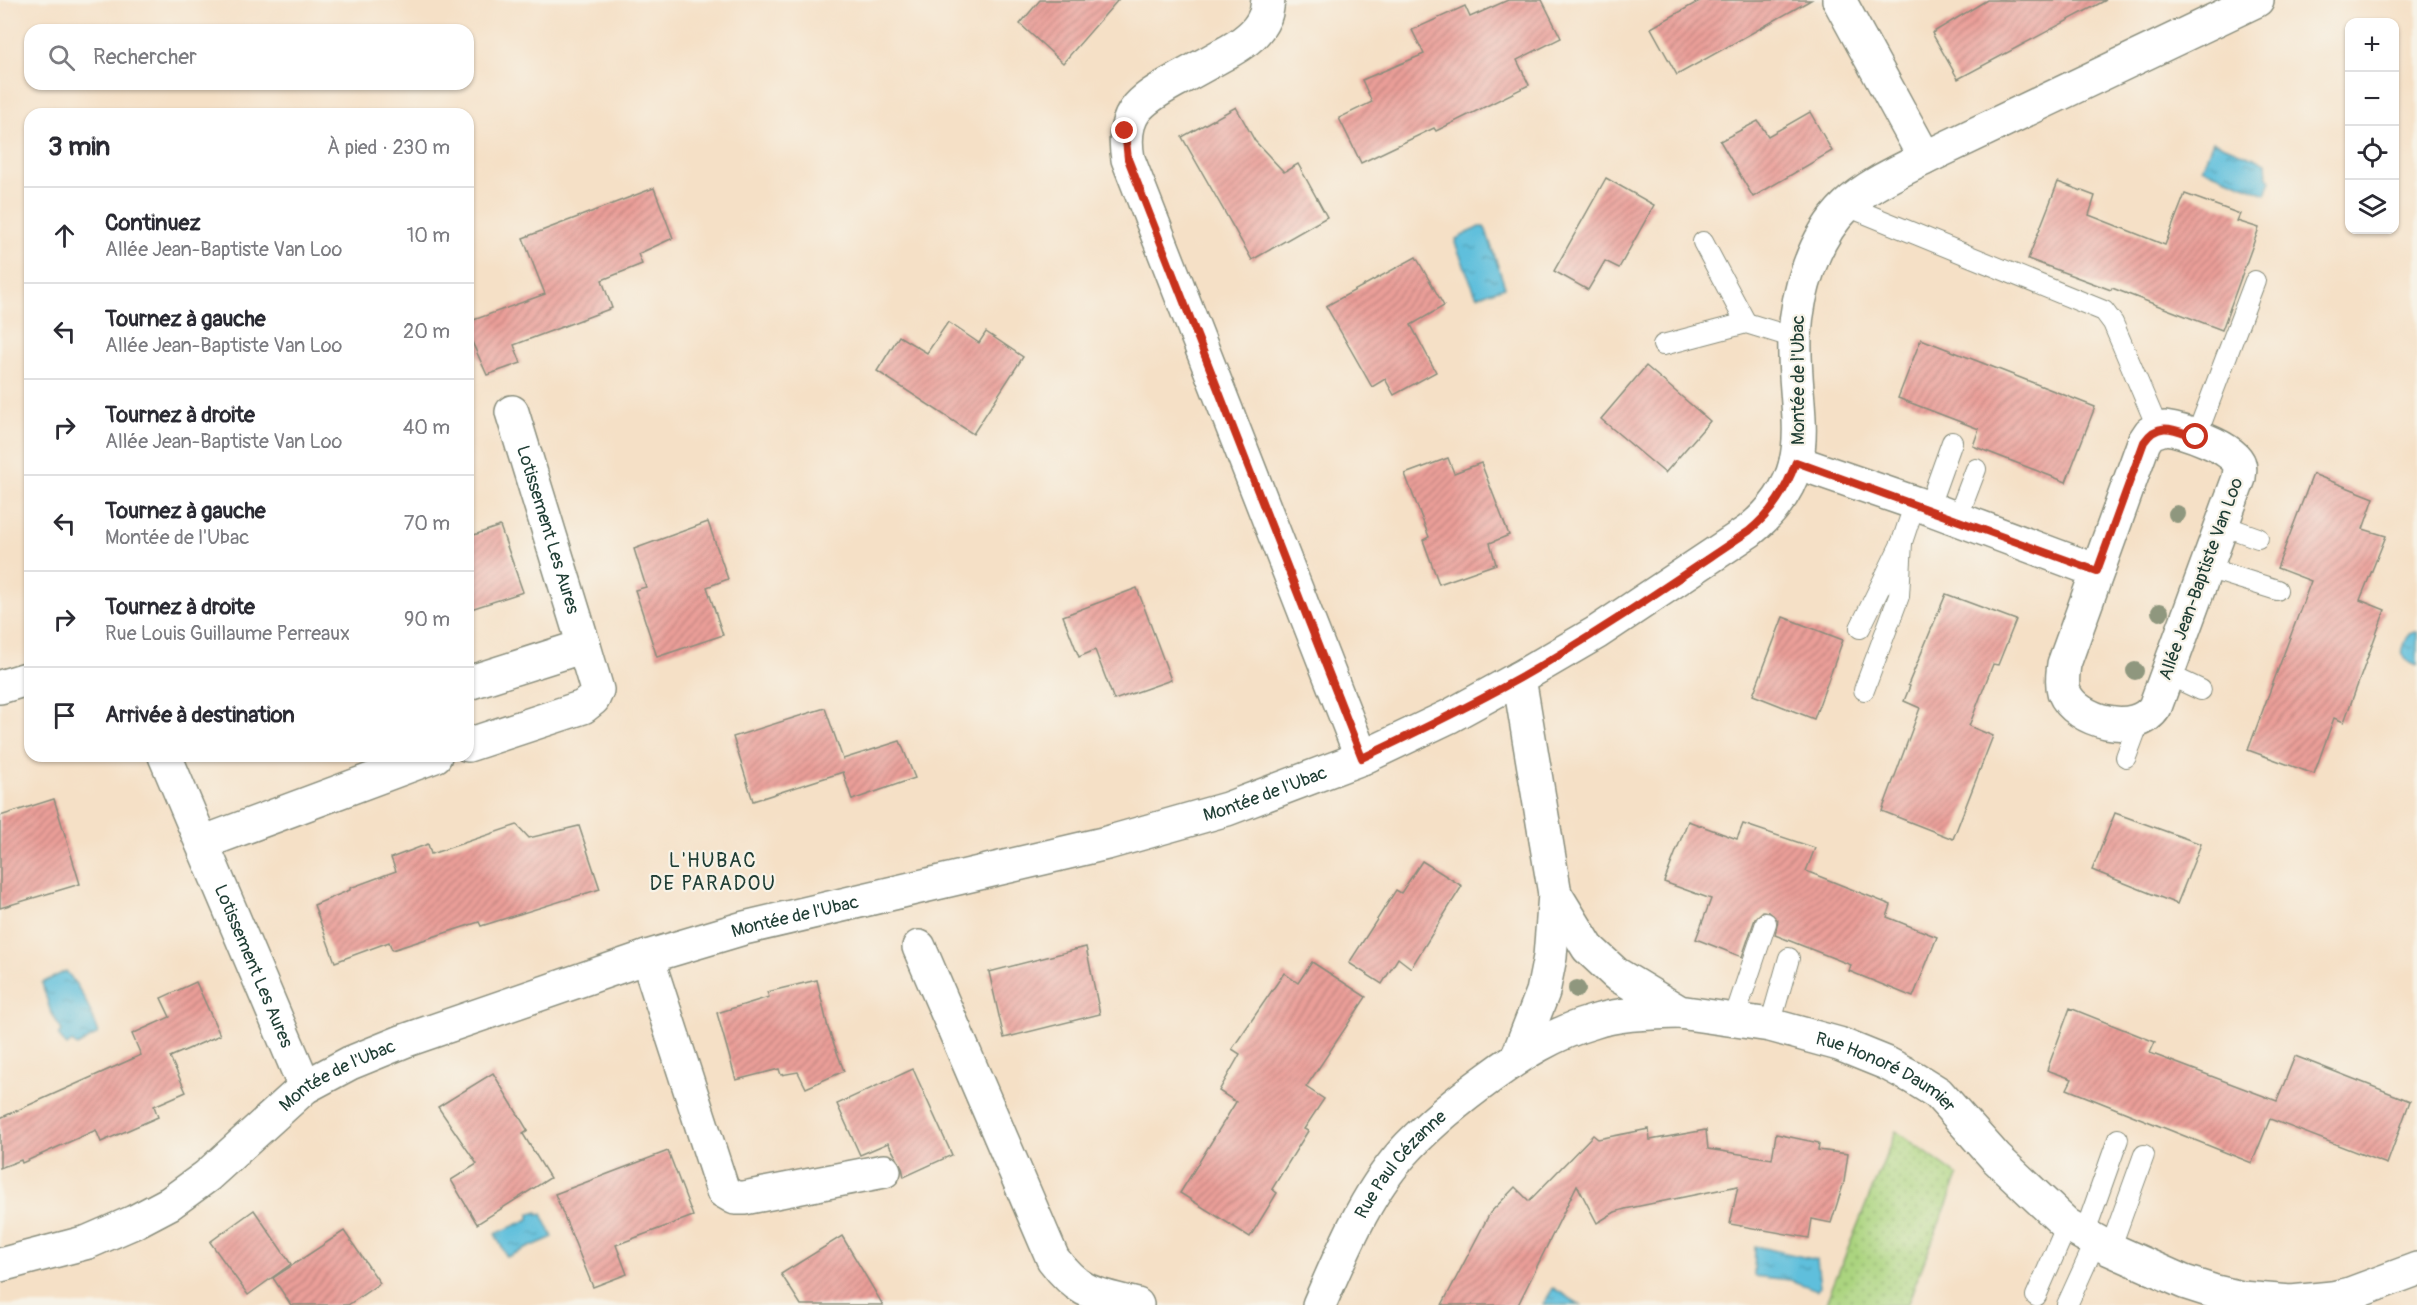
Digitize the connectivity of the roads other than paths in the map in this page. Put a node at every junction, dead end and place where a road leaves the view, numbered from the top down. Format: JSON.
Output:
{"nodes":[{"id":1,"x":1268,"y":0,"type":"edge"},
{"id":2,"x":1839,"y":0,"type":"edge"},
{"id":3,"x":2257,"y":0,"type":"edge"},
{"id":4,"x":1924,"y":159,"type":"junction"},
{"id":5,"x":1847,"y":206,"type":"junction"},
{"id":6,"x":1703,"y":242,"type":"dead end"},
{"id":7,"x":2255,"y":281,"type":"dead end"},
{"id":8,"x":1746,"y":323,"type":"junction"},
{"id":9,"x":1795,"y":338,"type":"junction"},
{"id":10,"x":1663,"y":345,"type":"dead end"},
{"id":11,"x":512,"y":412,"type":"dead end"},
{"id":12,"x":2157,"y":429,"type":"junction"},
{"id":13,"x":2196,"y":437,"type":"junction"},
{"id":14,"x":1952,"y":442,"type":"dead end"},
{"id":15,"x":1796,"y":462,"type":"junction"},
{"id":16,"x":1976,"y":469,"type":"dead end"},
{"id":17,"x":1934,"y":511,"type":"junction"},
{"id":18,"x":2222,"y":525,"type":"junction"},
{"id":19,"x":2258,"y":538,"type":"dead end"},
{"id":20,"x":1902,"y":542,"type":"junction"},
{"id":21,"x":2206,"y":568,"type":"junction"},
{"id":22,"x":2097,"y":571,"type":"junction"},
{"id":23,"x":2277,"y":590,"type":"dead end"},
{"id":24,"x":1860,"y":628,"type":"dead end"},
{"id":25,"x":584,"y":646,"type":"junction"},
{"id":26,"x":2167,"y":674,"type":"junction"},
{"id":27,"x":1519,"y":678,"type":"junction"},
{"id":28,"x":24,"y":680,"type":"edge"},
{"id":29,"x":474,"y":681,"type":"edge"},
{"id":30,"x":0,"y":687,"type":"edge"},
{"id":31,"x":1864,"y":690,"type":"dead end"},
{"id":32,"x":2201,"y":690,"type":"dead end"},
{"id":33,"x":2139,"y":722,"type":"junction"},
{"id":34,"x":474,"y":743,"type":"edge"},
{"id":35,"x":2126,"y":757,"type":"dead end"},
{"id":36,"x":1362,"y":758,"type":"junction"},
{"id":37,"x":168,"y":762,"type":"edge"},
{"id":38,"x":419,"y":762,"type":"edge"},
{"id":39,"x":202,"y":843,"type":"junction"},
{"id":40,"x":1555,"y":894,"type":"junction"},
{"id":41,"x":1766,"y":923,"type":"dead end"},
{"id":42,"x":919,"y":947,"type":"dead end"},
{"id":43,"x":647,"y":957,"type":"junction"},
{"id":44,"x":1789,"y":958,"type":"dead end"},
{"id":45,"x":1679,"y":1012,"type":"junction"},
{"id":46,"x":1734,"y":1019,"type":"junction"},
{"id":47,"x":1770,"y":1025,"type":"junction"},
{"id":48,"x":1518,"y":1056,"type":"junction"},
{"id":49,"x":305,"y":1088,"type":"junction"},
{"id":50,"x":2118,"y":1139,"type":"dead end"},
{"id":51,"x":2144,"y":1155,"type":"dead end"},
{"id":52,"x":884,"y":1171,"type":"dead end"},
{"id":53,"x":2089,"y":1237,"type":"junction"},
{"id":54,"x":0,"y":1265,"type":"edge"},
{"id":55,"x":2417,"y":1269,"type":"edge"},
{"id":56,"x":2036,"y":1296,"type":"dead end"},
{"id":57,"x":1137,"y":1305,"type":"edge"},
{"id":58,"x":1319,"y":1305,"type":"edge"},
{"id":59,"x":2067,"y":1305,"type":"edge"}],
"edges":[{"from":1,"to":36,"type":"street"},
{"from":2,"to":4,"type":"street"},
{"from":3,"to":4,"type":"street","name":"Montée de l'Ubac"},
{"from":4,"to":5,"type":"street","name":"Montée de l'Ubac"},
{"from":5,"to":9,"type":"street","name":"Montée de l'Ubac"},
{"from":5,"to":12,"type":"lane"},
{"from":6,"to":8,"type":"lane"},
{"from":7,"to":13,"type":"lane"},
{"from":8,"to":9,"type":"lane"},
{"from":8,"to":10,"type":"lane"},
{"from":9,"to":15,"type":"street","name":"Montée de l'Ubac"},
{"from":11,"to":25,"type":"street","name":"Lotissement Les Aures"},
{"from":12,"to":13,"type":"street","name":"Allée Jean-Baptiste Van Loo"},
{"from":12,"to":22,"type":"street"},
{"from":13,"to":18,"type":"street","name":"Allée Jean-Baptiste Van Loo"},
{"from":14,"to":17,"type":"lane"},
{"from":15,"to":17,"type":"street"},
{"from":15,"to":27,"type":"street","name":"Montée de l'Ubac"},
{"from":16,"to":17,"type":"lane"},
{"from":17,"to":20,"type":"lane"},
{"from":17,"to":22,"type":"street"},
{"from":18,"to":19,"type":"lane"},
{"from":18,"to":21,"type":"street","name":"Allée Jean-Baptiste Van Loo"},
{"from":20,"to":24,"type":"lane"},
{"from":20,"to":31,"type":"lane"},
{"from":21,"to":23,"type":"lane"},
{"from":21,"to":26,"type":"street","name":"Allée Jean-Baptiste Van Loo"},
{"from":22,"to":33,"type":"street"},
{"from":25,"to":29,"type":"street"},
{"from":25,"to":34,"type":"street","name":"Lotissement Les Aures"},
{"from":26,"to":32,"type":"lane"},
{"from":26,"to":33,"type":"street","name":"Allée Jean-Baptiste Van Loo"},
{"from":27,"to":36,"type":"street","name":"Montée de l'Ubac"},
{"from":27,"to":40,"type":"street","name":"Rue Honoré Daumier"},
{"from":28,"to":30,"type":"street"},
{"from":33,"to":35,"type":"lane"},
{"from":36,"to":43,"type":"street","name":"Montée de l'Ubac"},
{"from":37,"to":39,"type":"street","name":"Lotissement Les Aures"},
{"from":38,"to":39,"type":"street"},
{"from":39,"to":49,"type":"street","name":"Lotissement Les Aures"},
{"from":40,"to":45,"type":"street","name":"Rue Honoré Daumier"},
{"from":40,"to":48,"type":"street"},
{"from":41,"to":46,"type":"lane"},
{"from":42,"to":57,"type":"street"},
{"from":43,"to":49,"type":"street","name":"Montée de l'Ubac"},
{"from":43,"to":52,"type":"street"},
{"from":44,"to":47,"type":"lane"},
{"from":45,"to":46,"type":"street","name":"Rue Honoré Daumier"},
{"from":45,"to":48,"type":"street","name":"Rue Paul Cézanne"},
{"from":46,"to":47,"type":"street","name":"Rue Honoré Daumier"},
{"from":47,"to":53,"type":"street","name":"Rue Honoré Daumier"},
{"from":48,"to":58,"type":"street","name":"Rue Paul Cézanne"},
{"from":49,"to":54,"type":"street","name":"Montée de l'Ubac"},
{"from":50,"to":53,"type":"lane"},
{"from":51,"to":53,"type":"lane"},
{"from":53,"to":55,"type":"street","name":"Rue Honoré Daumier"},
{"from":53,"to":56,"type":"lane"},
{"from":53,"to":59,"type":"lane"}]}
